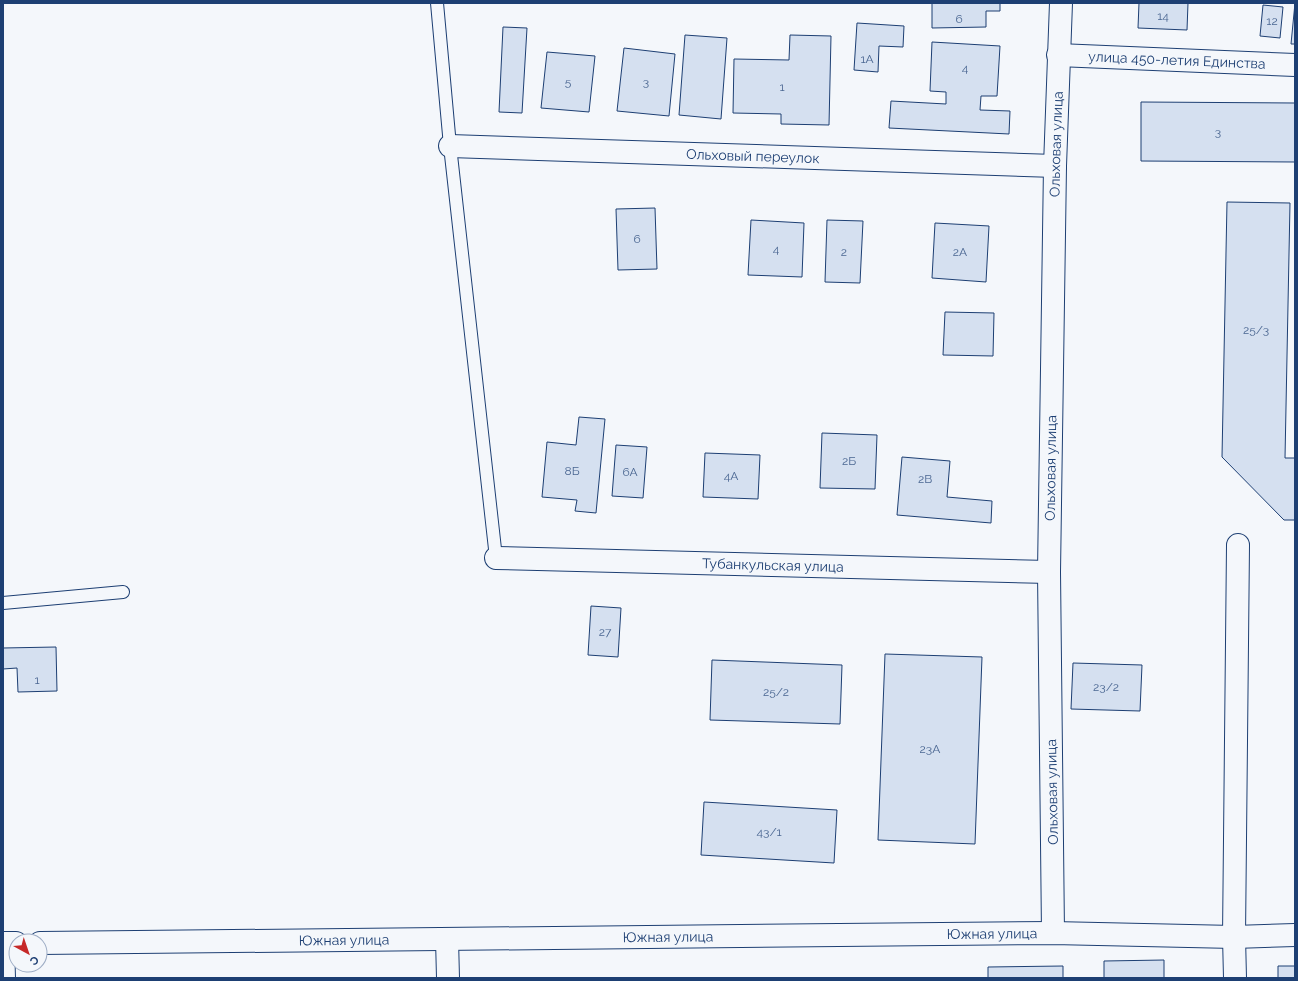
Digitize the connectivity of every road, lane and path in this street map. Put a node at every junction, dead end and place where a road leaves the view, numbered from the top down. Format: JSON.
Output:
{"nodes":[{"id":1,"x":437,"y":3,"type":"edge"},
{"id":2,"x":1061,"y":3,"type":"edge"},
{"id":3,"x":1058,"y":55,"type":"junction"},
{"id":4,"x":1295,"y":65,"type":"edge"},
{"id":5,"x":450,"y":146,"type":"junction"},
{"id":6,"x":1055,"y":166,"type":"junction"},
{"id":7,"x":1238,"y":545,"type":"dead end"},
{"id":8,"x":496,"y":558,"type":"joint"},
{"id":9,"x":1049,"y":572,"type":"junction"},
{"id":10,"x":123,"y":592,"type":"dead end"},
{"id":11,"x":3,"y":603,"type":"edge"},
{"id":12,"x":1053,"y":933,"type":"junction"},
{"id":13,"x":1295,"y":935,"type":"edge"},
{"id":14,"x":1234,"y":937,"type":"junction"},
{"id":15,"x":3,"y":938,"type":"edge"},
{"id":16,"x":447,"y":939,"type":"junction"},
{"id":17,"x":3,"y":943,"type":"edge"},
{"id":18,"x":48,"y":943,"type":"edge"},
{"id":19,"x":4,"y":978,"type":"edge"},
{"id":20,"x":448,"y":978,"type":"edge"},
{"id":21,"x":1235,"y":978,"type":"edge"}],
"edges":[{"from":1,"to":5,"type":"lane"},
{"from":2,"to":3,"type":"street","name":"Ольховая улица"},
{"from":3,"to":4,"type":"street","name":"улица 450-летия Единства"},
{"from":3,"to":6,"type":"street","name":"Ольховая улица"},
{"from":5,"to":6,"type":"street","name":"Ольховый переулок"},
{"from":5,"to":8,"type":"lane"},
{"from":6,"to":9,"type":"street","name":"Ольховая улица"},
{"from":7,"to":14,"type":"street"},
{"from":8,"to":9,"type":"street","name":"Тубанкульская улица"},
{"from":9,"to":12,"type":"street","name":"Ольховая улица"},
{"from":10,"to":11,"type":"lane"},
{"from":12,"to":14,"type":"street","name":"Южная улица"},
{"from":12,"to":16,"type":"street","name":"Южная улица"},
{"from":13,"to":14,"type":"street","name":"Южная улица"},
{"from":14,"to":21,"type":"street"},
{"from":15,"to":17,"type":"lane"},
{"from":16,"to":18,"type":"street","name":"Южная улица"},
{"from":16,"to":20,"type":"street"},
{"from":17,"to":19,"type":"street"}]}
